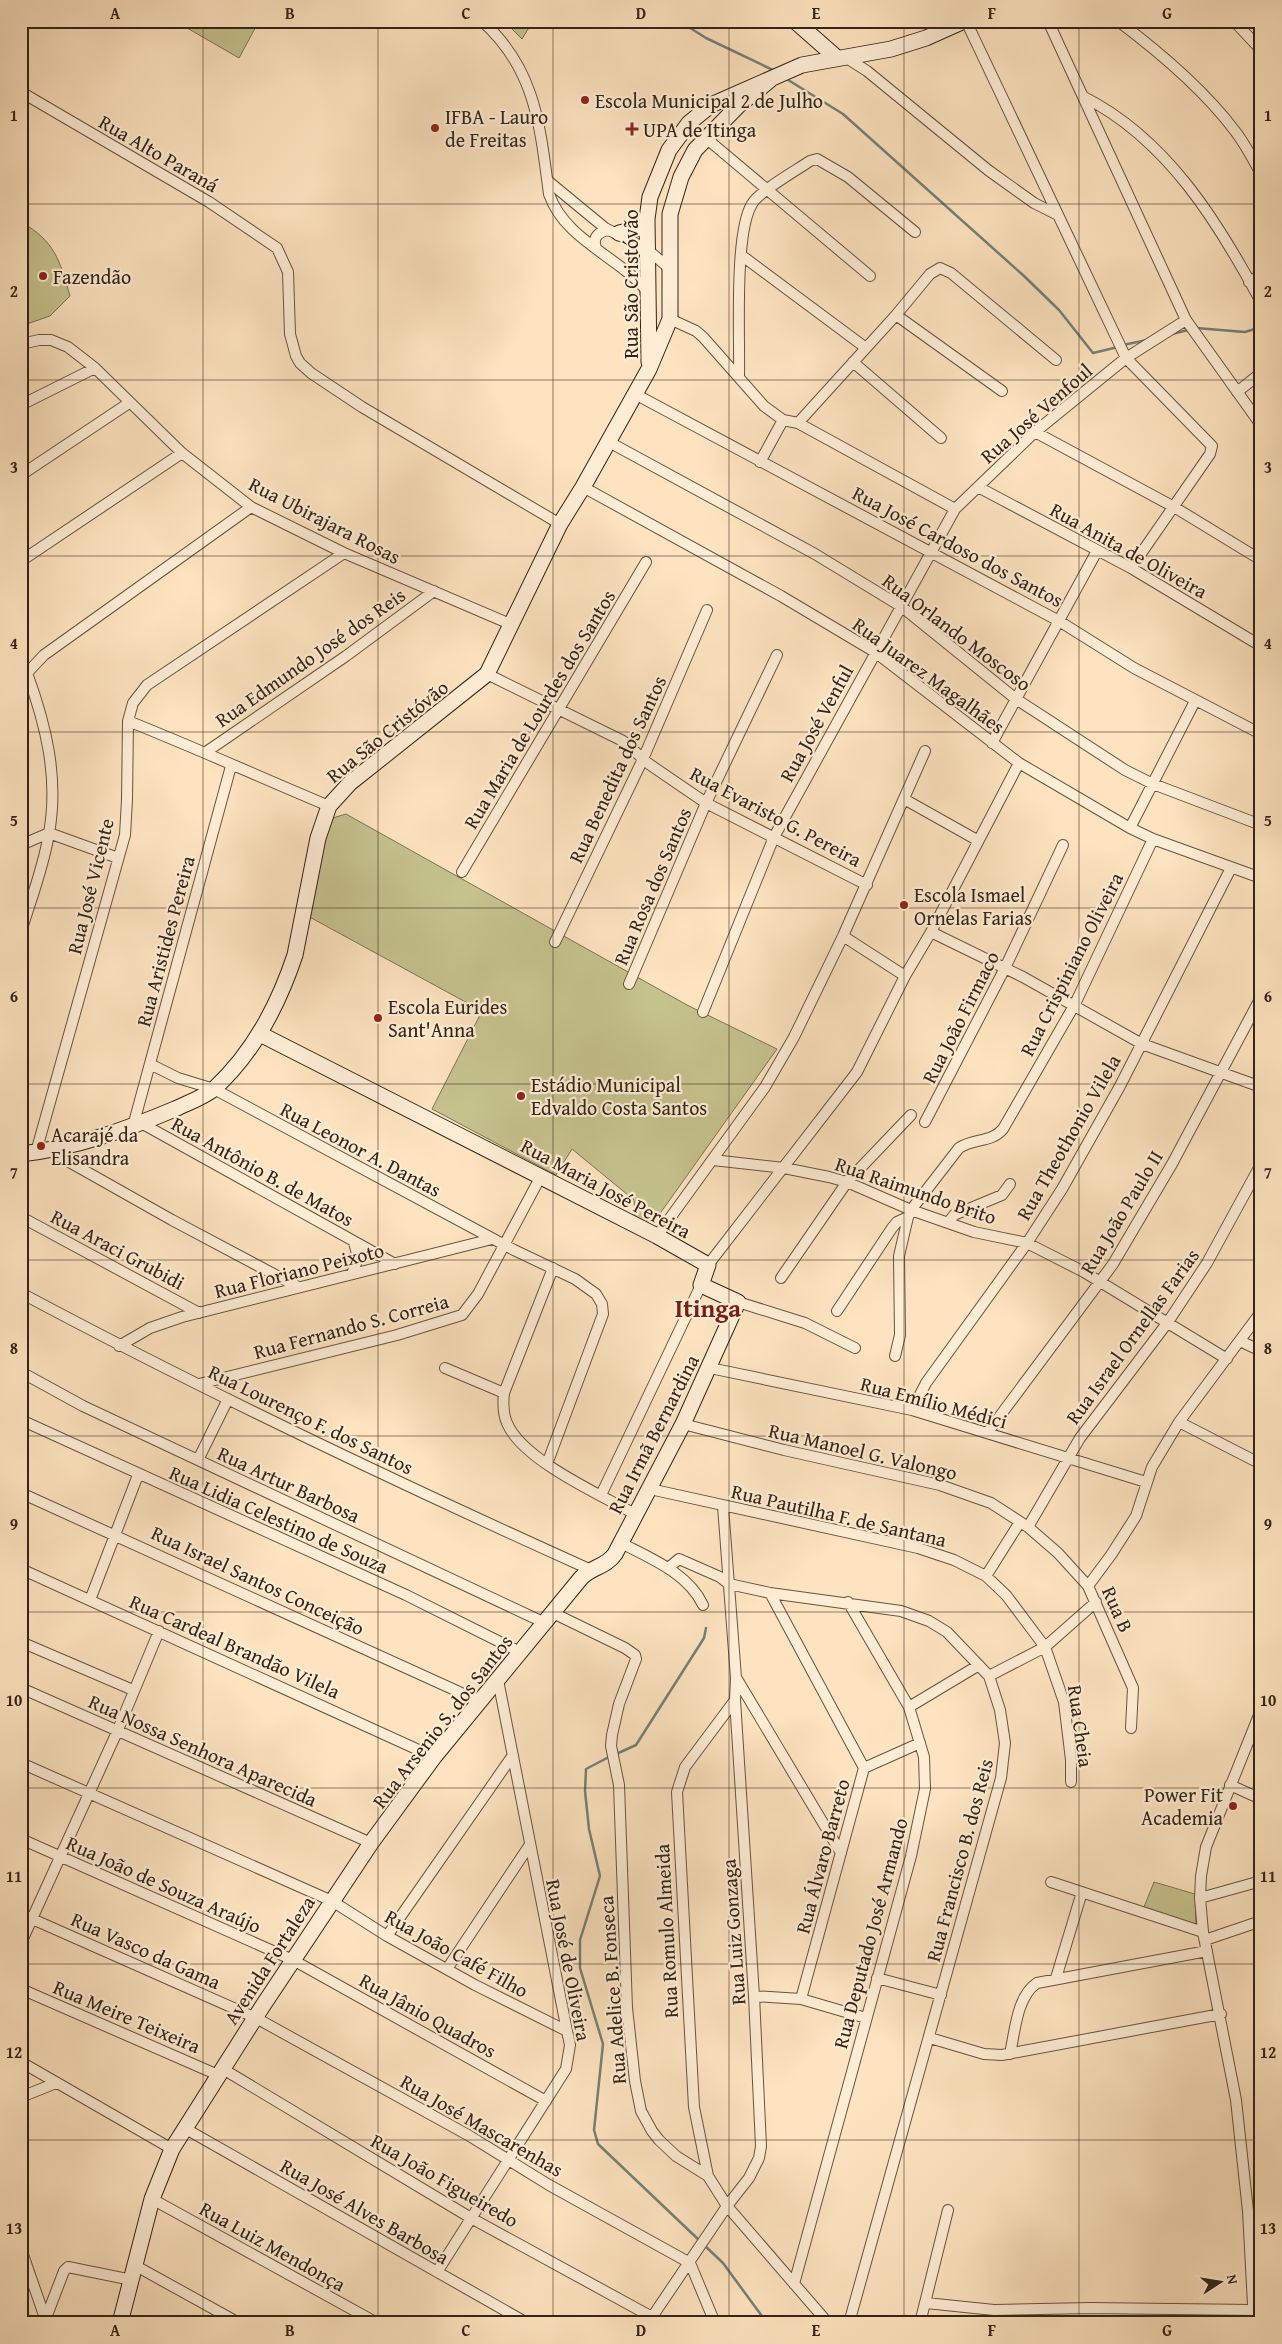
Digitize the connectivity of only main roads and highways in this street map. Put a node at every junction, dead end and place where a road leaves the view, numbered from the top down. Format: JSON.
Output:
{"nodes":[{"id":1,"x":795,"y":21,"type":"edge"},
{"id":2,"x":965,"y":21,"type":"edge"},
{"id":3,"x":841,"y":57,"type":"junction"},
{"id":4,"x":735,"y":101,"type":"junction"},
{"id":5,"x":647,"y":219,"type":"junction"},
{"id":6,"x":613,"y":231,"type":"road end"},
{"id":7,"x":648,"y":319,"type":"junction"},
{"id":8,"x":670,"y":320,"type":"junction"},
{"id":9,"x":649,"y":369,"type":"junction"},
{"id":10,"x":260,"y":1034,"type":"junction"},
{"id":11,"x":35,"y":1152,"type":"edge"},
{"id":12,"x":738,"y":1302,"type":"joint"},
{"id":13,"x":589,"y":1570,"type":"joint"},
{"id":14,"x":332,"y":1901,"type":"joint"},
{"id":15,"x":120,"y":2323,"type":"edge"}],
"edges":[{"from":1,"to":3,"type":"main road"},
{"from":2,"to":3,"type":"main road","name":"Rua São Cristóvão"},
{"from":3,"to":4,"type":"main road","name":"Rua São Cristóvão"},
{"from":4,"to":5,"type":"main road","name":"Rua São Cristóvão"},
{"from":4,"to":8,"type":"main road","name":"Rua São Cristóvão"},
{"from":5,"to":6,"type":"main road"},
{"from":5,"to":7,"type":"main road","name":"Rua São Cristóvão"},
{"from":7,"to":8,"type":"main road"},
{"from":7,"to":9,"type":"main road","name":"Rua São Cristóvão"},
{"from":8,"to":9,"type":"main road","name":"Rua São Cristóvão"},
{"from":9,"to":10,"type":"main road","name":"Rua São Cristóvão"},
{"from":10,"to":11,"type":"main road","name":"Rua São Cristóvão"},
{"from":10,"to":12,"type":"main road","name":"Rua Maria José Pereira"},
{"from":12,"to":13,"type":"main road","name":"Rua Irmã Bernardina"},
{"from":13,"to":14,"type":"main road","name":"Rua Arsenio S. dos Santos"},
{"from":14,"to":15,"type":"main road","name":"Avenida Fortaleza"}]}
